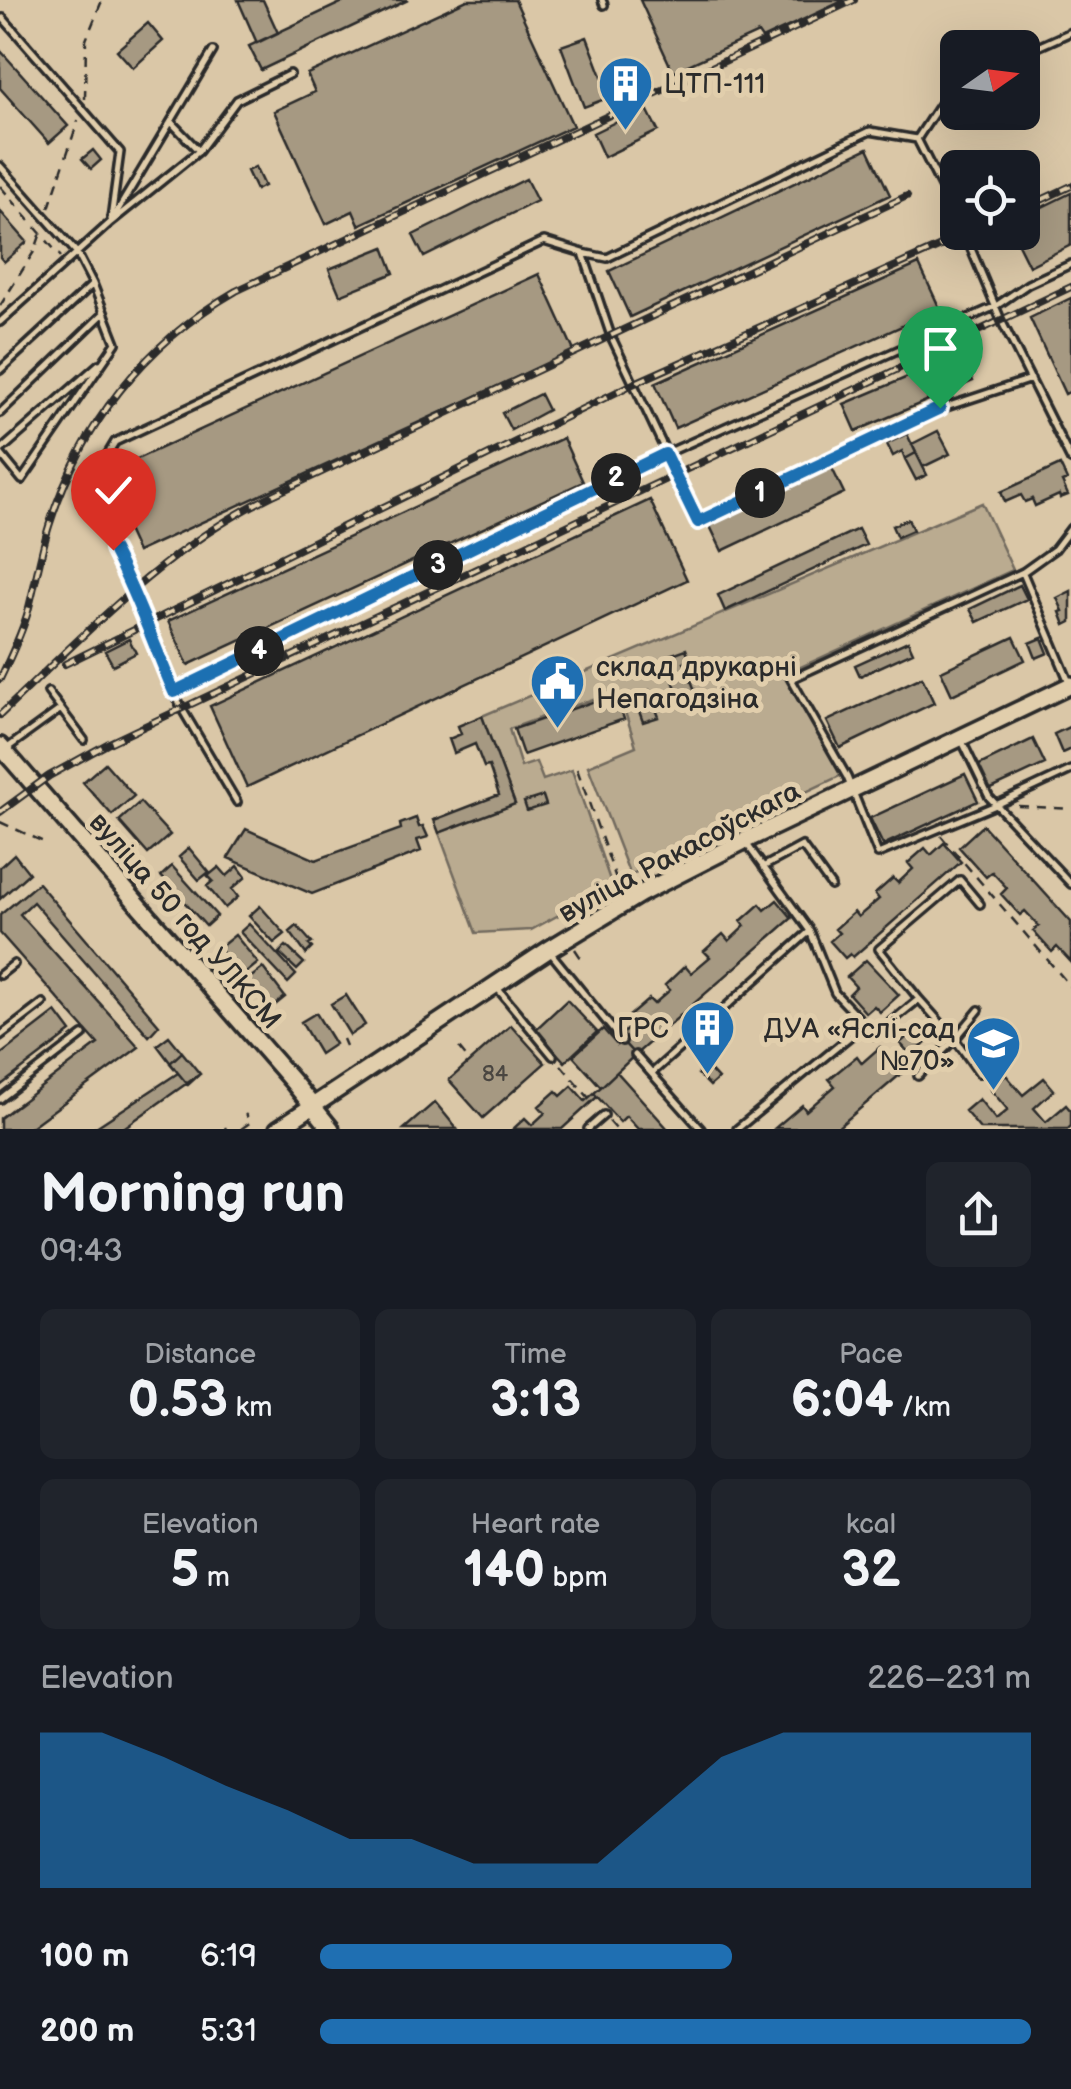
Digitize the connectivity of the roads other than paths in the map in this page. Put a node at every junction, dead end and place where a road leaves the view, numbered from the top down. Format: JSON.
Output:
{"nodes":[{"id":1,"x":3,"y":18,"type":"dead end"},
{"id":2,"x":1071,"y":32,"type":"edge"},
{"id":3,"x":1040,"y":46,"type":"edge"},
{"id":4,"x":213,"y":51,"type":"dead end"},
{"id":5,"x":290,"y":74,"type":"dead end"},
{"id":6,"x":940,"y":104,"type":"edge"},
{"id":7,"x":171,"y":122,"type":"junction"},
{"id":8,"x":917,"y":140,"type":"junction"},
{"id":9,"x":199,"y":151,"type":"junction"},
{"id":10,"x":0,"y":166,"type":"edge"},
{"id":11,"x":940,"y":185,"type":"edge"},
{"id":12,"x":111,"y":222,"type":"junction"},
{"id":13,"x":972,"y":250,"type":"edge"},
{"id":14,"x":583,"y":252,"type":"junction"},
{"id":15,"x":77,"y":253,"type":"junction"},
{"id":16,"x":1071,"y":264,"type":"edge"},
{"id":17,"x":93,"y":284,"type":"junction"},
{"id":18,"x":996,"y":306,"type":"junction"},
{"id":19,"x":104,"y":313,"type":"junction"},
{"id":20,"x":0,"y":322,"type":"edge"},
{"id":21,"x":105,"y":358,"type":"junction"},
{"id":22,"x":0,"y":370,"type":"edge"},
{"id":23,"x":1031,"y":379,"type":"junction"},
{"id":24,"x":0,"y":413,"type":"edge"},
{"id":25,"x":0,"y":452,"type":"edge"},
{"id":26,"x":665,"y":454,"type":"junction"},
{"id":27,"x":1071,"y":460,"type":"edge"},
{"id":28,"x":1071,"y":528,"type":"edge"},
{"id":29,"x":1023,"y":572,"type":"junction"},
{"id":30,"x":1071,"y":685,"type":"edge"},
{"id":31,"x":48,"y":692,"type":"dead end"},
{"id":32,"x":174,"y":692,"type":"junction"},
{"id":33,"x":61,"y":709,"type":"junction"},
{"id":34,"x":961,"y":738,"type":"junction"},
{"id":35,"x":84,"y":740,"type":"dead end"},
{"id":36,"x":2,"y":748,"type":"edge"},
{"id":37,"x":1071,"y":770,"type":"edge"},
{"id":38,"x":852,"y":789,"type":"junction"},
{"id":39,"x":237,"y":802,"type":"dead end"},
{"id":40,"x":996,"y":805,"type":"junction"},
{"id":41,"x":744,"y":840,"type":"junction"},
{"id":42,"x":762,"y":867,"type":"junction"},
{"id":43,"x":1071,"y":884,"type":"edge"},
{"id":44,"x":831,"y":886,"type":"dead end"},
{"id":45,"x":980,"y":904,"type":"dead end"},
{"id":46,"x":810,"y":931,"type":"junction"},
{"id":47,"x":548,"y":950,"type":"junction"},
{"id":48,"x":14,"y":964,"type":"dead end"},
{"id":49,"x":0,"y":975,"type":"edge"},
{"id":50,"x":495,"y":985,"type":"junction"},
{"id":51,"x":919,"y":999,"type":"junction"},
{"id":52,"x":42,"y":1002,"type":"dead end"},
{"id":53,"x":979,"y":1010,"type":"dead end"},
{"id":54,"x":865,"y":1024,"type":"junction"},
{"id":55,"x":83,"y":1035,"type":"dead end"},
{"id":56,"x":0,"y":1036,"type":"edge"},
{"id":57,"x":954,"y":1039,"type":"junction"},
{"id":58,"x":622,"y":1040,"type":"dead end"},
{"id":59,"x":636,"y":1055,"type":"dead end"},
{"id":60,"x":553,"y":1056,"type":"road end"},
{"id":61,"x":652,"y":1073,"type":"junction"},
{"id":62,"x":979,"y":1073,"type":"dead end"},
{"id":63,"x":918,"y":1076,"type":"dead end"},
{"id":64,"x":0,"y":1099,"type":"edge"},
{"id":65,"x":313,"y":1106,"type":"junction"},
{"id":66,"x":604,"y":1116,"type":"dead end"},
{"id":67,"x":278,"y":1129,"type":"edge"},
{"id":68,"x":331,"y":1129,"type":"edge"},
{"id":69,"x":588,"y":1129,"type":"edge"},
{"id":70,"x":700,"y":1129,"type":"edge"},
{"id":71,"x":737,"y":1129,"type":"edge"}],
"edges":[{"from":1,"to":12,"type":"lane"},
{"from":2,"to":3,"type":"lane"},
{"from":4,"to":7,"type":"lane"},
{"from":5,"to":9,"type":"lane"},
{"from":6,"to":8,"type":"lane"},
{"from":7,"to":9,"type":"lane"},
{"from":7,"to":12,"type":"lane"},
{"from":8,"to":11,"type":"lane"},
{"from":8,"to":14,"type":"lane"},
{"from":9,"to":12,"type":"lane"},
{"from":10,"to":15,"type":"lane"},
{"from":12,"to":15,"type":"lane"},
{"from":13,"to":18,"type":"lane"},
{"from":14,"to":26,"type":"lane"},
{"from":14,"to":32,"type":"lane"},
{"from":15,"to":17,"type":"lane"},
{"from":15,"to":20,"type":"lane"},
{"from":16,"to":18,"type":"lane"},
{"from":17,"to":19,"type":"lane"},
{"from":17,"to":22,"type":"lane"},
{"from":18,"to":23,"type":"lane"},
{"from":18,"to":26,"type":"lane"},
{"from":19,"to":21,"type":"lane"},
{"from":19,"to":24,"type":"lane"},
{"from":21,"to":25,"type":"lane"},
{"from":21,"to":25,"type":"lane"},
{"from":23,"to":26,"type":"lane"},
{"from":23,"to":27,"type":"lane"},
{"from":26,"to":32,"type":"lane"},
{"from":28,"to":29,"type":"lane"},
{"from":29,"to":30,"type":"lane"},
{"from":29,"to":38,"type":"lane"},
{"from":30,"to":34,"type":"main road","name":"вуліца Ракасоўскага"},
{"from":31,"to":33,"type":"lane"},
{"from":32,"to":39,"type":"lane"},
{"from":33,"to":35,"type":"lane"},
{"from":33,"to":36,"type":"lane"},
{"from":34,"to":38,"type":"main road","name":"вуліца Ракасоўскага"},
{"from":34,"to":40,"type":"lane"},
{"from":36,"to":65,"type":"main road","name":"вуліца 50 год УЛКСМ"},
{"from":37,"to":40,"type":"lane"},
{"from":38,"to":40,"type":"lane"},
{"from":38,"to":41,"type":"main road","name":"вуліца Ракасоўскага"},
{"from":40,"to":43,"type":"lane"},
{"from":41,"to":42,"type":"lane"},
{"from":41,"to":47,"type":"main road","name":"вуліца Ракасоўскага"},
{"from":42,"to":44,"type":"lane"},
{"from":42,"to":46,"type":"lane"},
{"from":45,"to":51,"type":"lane"},
{"from":46,"to":54,"type":"lane"},
{"from":46,"to":61,"type":"lane"},
{"from":47,"to":50,"type":"main road","name":"вуліца Ракасоўскага"},
{"from":47,"to":58,"type":"lane"},
{"from":48,"to":49,"type":"lane"},
{"from":50,"to":60,"type":"lane"},
{"from":50,"to":65,"type":"main road","name":"вуліца Ракасоўскага"},
{"from":51,"to":54,"type":"lane"},
{"from":51,"to":57,"type":"lane"},
{"from":52,"to":56,"type":"lane"},
{"from":53,"to":57,"type":"lane"},
{"from":54,"to":71,"type":"lane"},
{"from":55,"to":64,"type":"lane"},
{"from":57,"to":62,"type":"lane"},
{"from":57,"to":63,"type":"lane"},
{"from":59,"to":61,"type":"lane"},
{"from":61,"to":70,"type":"lane"},
{"from":65,"to":67,"type":"main road","name":"вуліца Ракасоўскага"},
{"from":65,"to":68,"type":"main road","name":"вуліца 50 год УЛКСМ"},
{"from":66,"to":69,"type":"lane"}]}
